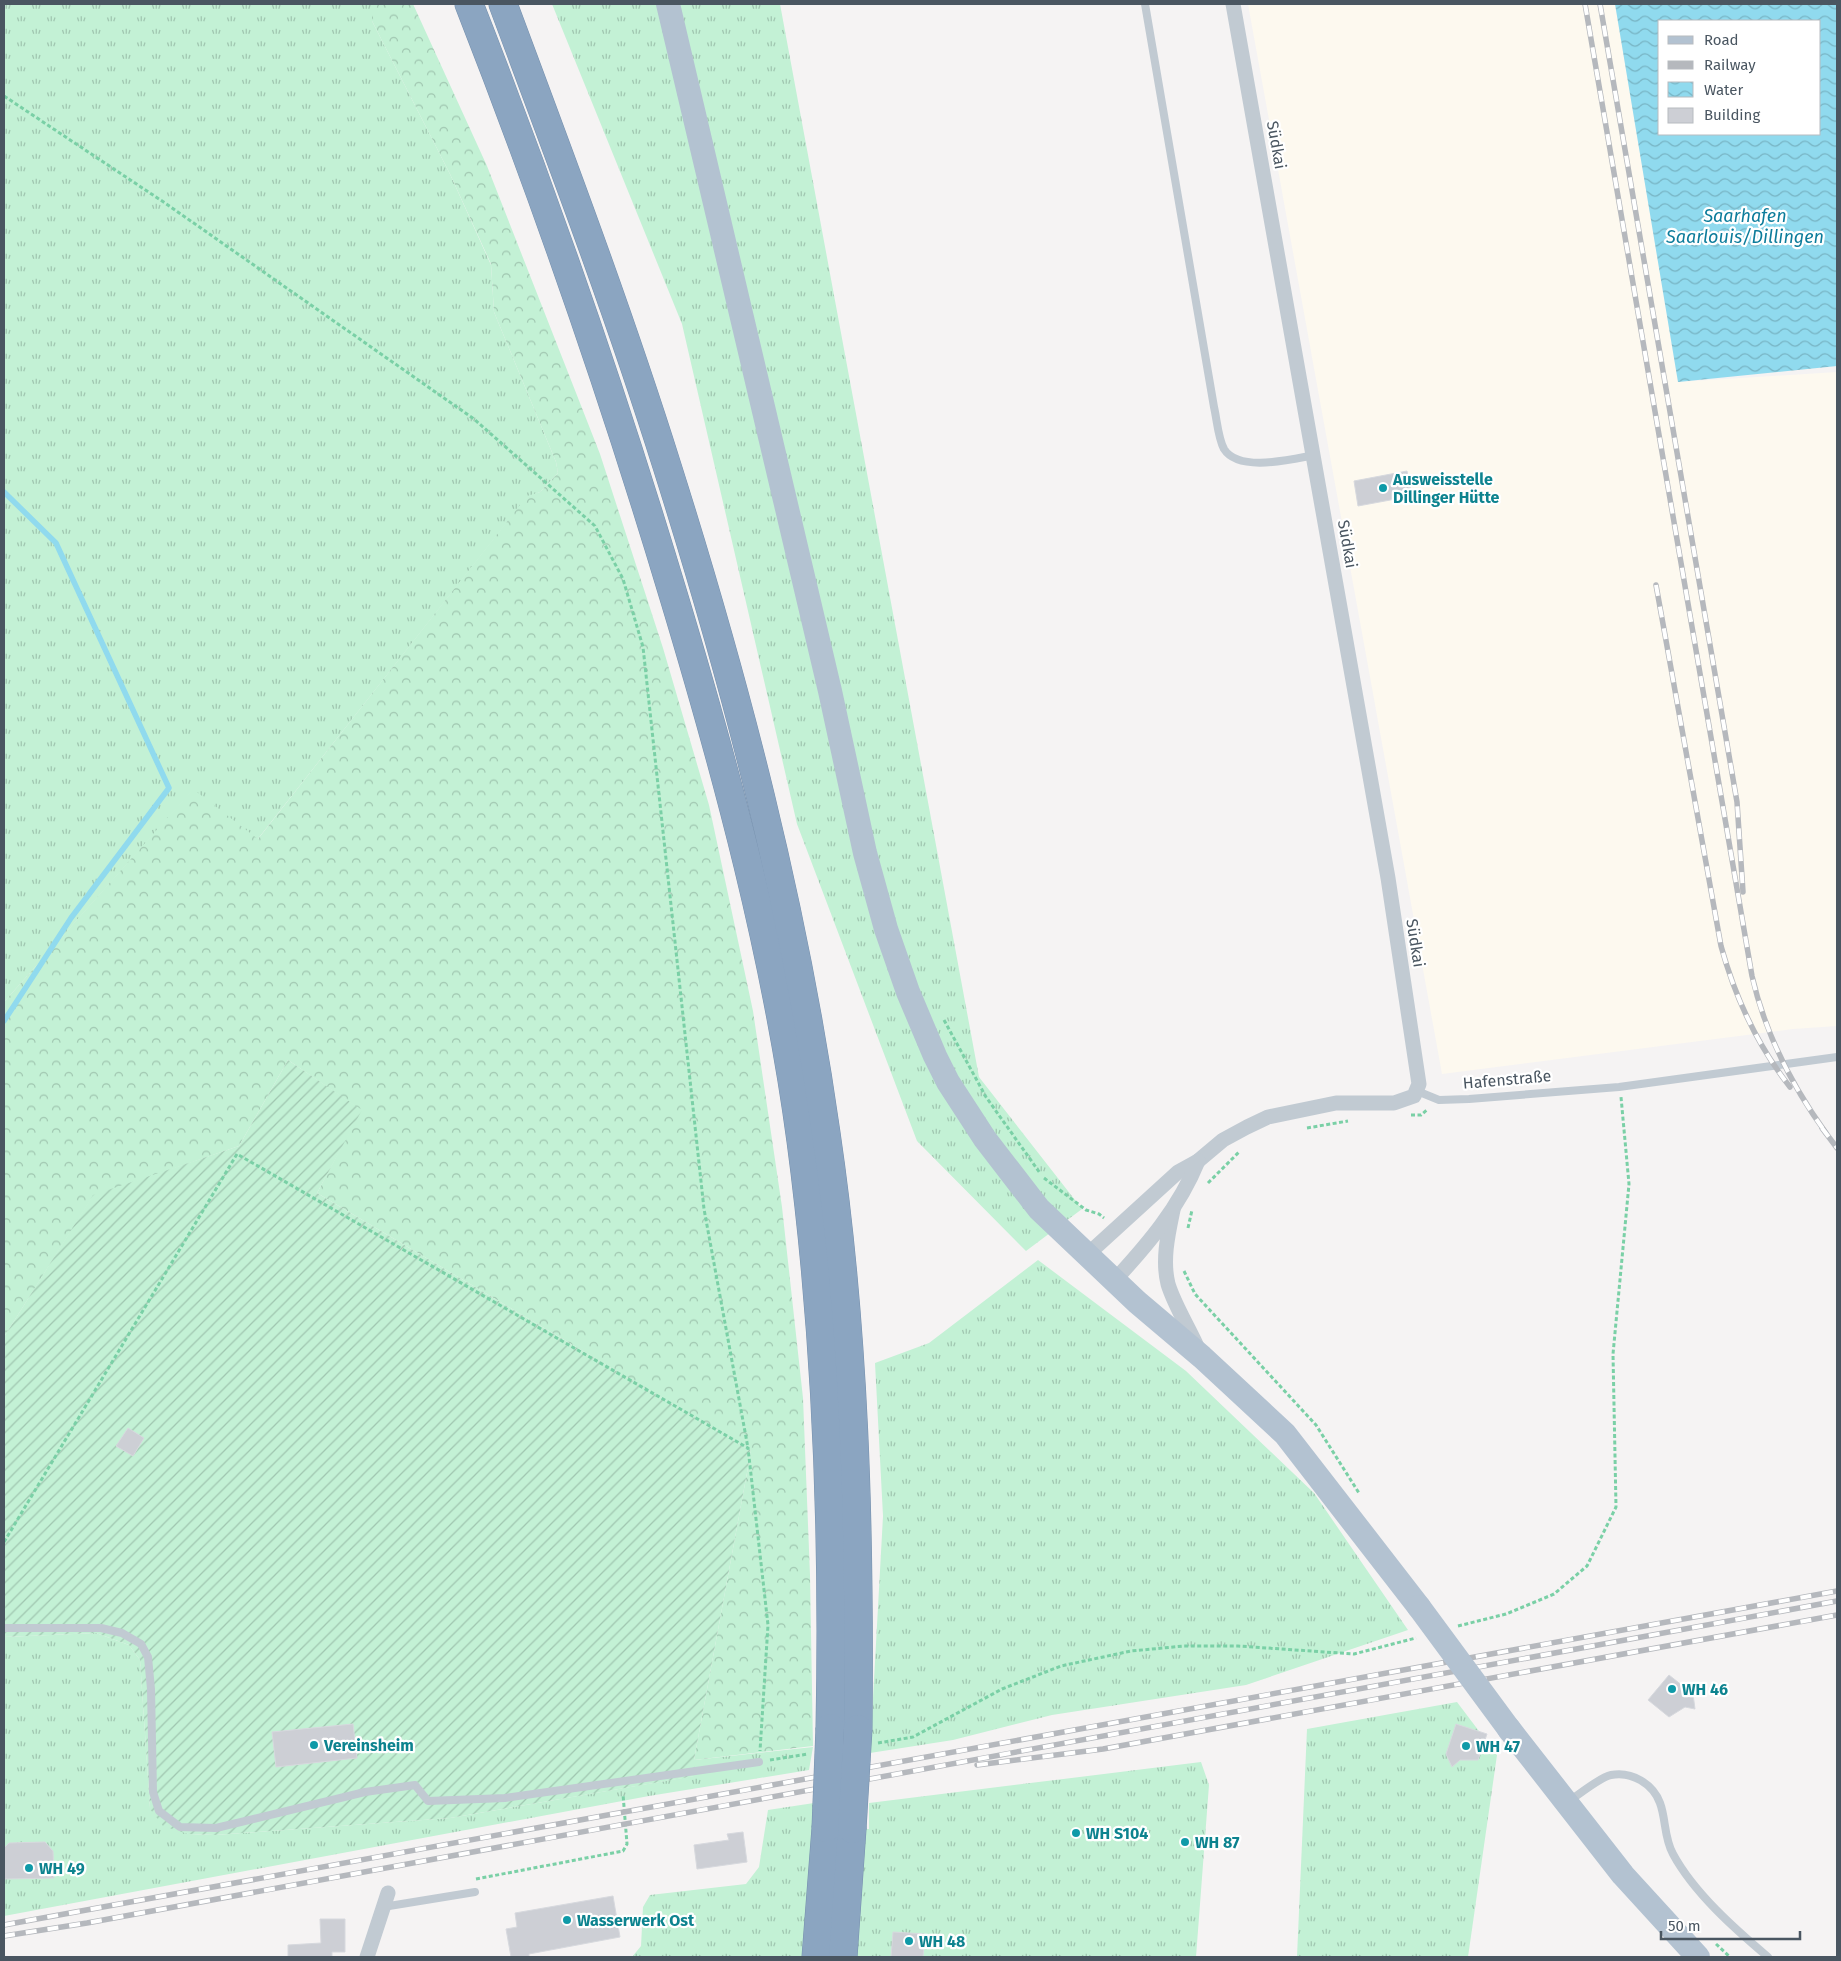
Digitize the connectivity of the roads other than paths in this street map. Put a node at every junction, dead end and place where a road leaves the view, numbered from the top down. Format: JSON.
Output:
{"nodes":[{"id":1,"x":469,"y":4,"type":"edge"},
{"id":2,"x":503,"y":4,"type":"edge"},
{"id":3,"x":668,"y":4,"type":"edge"},
{"id":4,"x":1145,"y":4,"type":"edge"},
{"id":5,"x":1233,"y":4,"type":"edge"},
{"id":6,"x":1315,"y":455,"type":"junction"},
{"id":7,"x":1837,"y":1057,"type":"edge"},
{"id":8,"x":1417,"y":1091,"type":"junction"},
{"id":9,"x":1198,"y":1161,"type":"junction"},
{"id":10,"x":1173,"y":1210,"type":"junction"},
{"id":11,"x":1087,"y":1255,"type":"junction"},
{"id":12,"x":1114,"y":1281,"type":"junction"},
{"id":13,"x":1202,"y":1357,"type":"junction"},
{"id":14,"x":4,"y":1628,"type":"edge"},
{"id":15,"x":759,"y":1762,"type":"road end"},
{"id":16,"x":1565,"y":1803,"type":"junction"},
{"id":17,"x":839,"y":1829,"type":"junction"},
{"id":18,"x":475,"y":1892,"type":"road end"},
{"id":19,"x":386,"y":1900,"type":"joint"},
{"id":20,"x":367,"y":1957,"type":"edge"},
{"id":21,"x":816,"y":1957,"type":"edge"},
{"id":22,"x":843,"y":1957,"type":"edge"},
{"id":23,"x":1698,"y":1957,"type":"edge"},
{"id":24,"x":1768,"y":1957,"type":"edge"}],
"edges":[{"from":1,"to":17,"type":"highway","bridge":true},
{"from":2,"to":17,"type":"highway","bridge":true},
{"from":3,"to":11,"type":"main road"},
{"from":4,"to":6,"type":"lane"},
{"from":5,"to":6,"type":"street","name":"Südkai"},
{"from":6,"to":8,"type":"street","name":"Südkai"},
{"from":7,"to":8,"type":"lane","name":"Hafenstraße"},
{"from":8,"to":9,"type":"street"},
{"from":9,"to":10,"type":"street"},
{"from":9,"to":11,"type":"street"},
{"from":10,"to":12,"type":"street"},
{"from":10,"to":13,"type":"street"},
{"from":11,"to":12,"type":"main road"},
{"from":12,"to":13,"type":"main road"},
{"from":13,"to":16,"type":"main road","bridge":true},
{"from":14,"to":15,"type":"lane"},
{"from":16,"to":23,"type":"main road"},
{"from":16,"to":24,"type":"lane"},
{"from":17,"to":21,"type":"highway"},
{"from":17,"to":22,"type":"highway"},
{"from":18,"to":19,"type":"lane"},
{"from":19,"to":20,"type":"street"}]}
